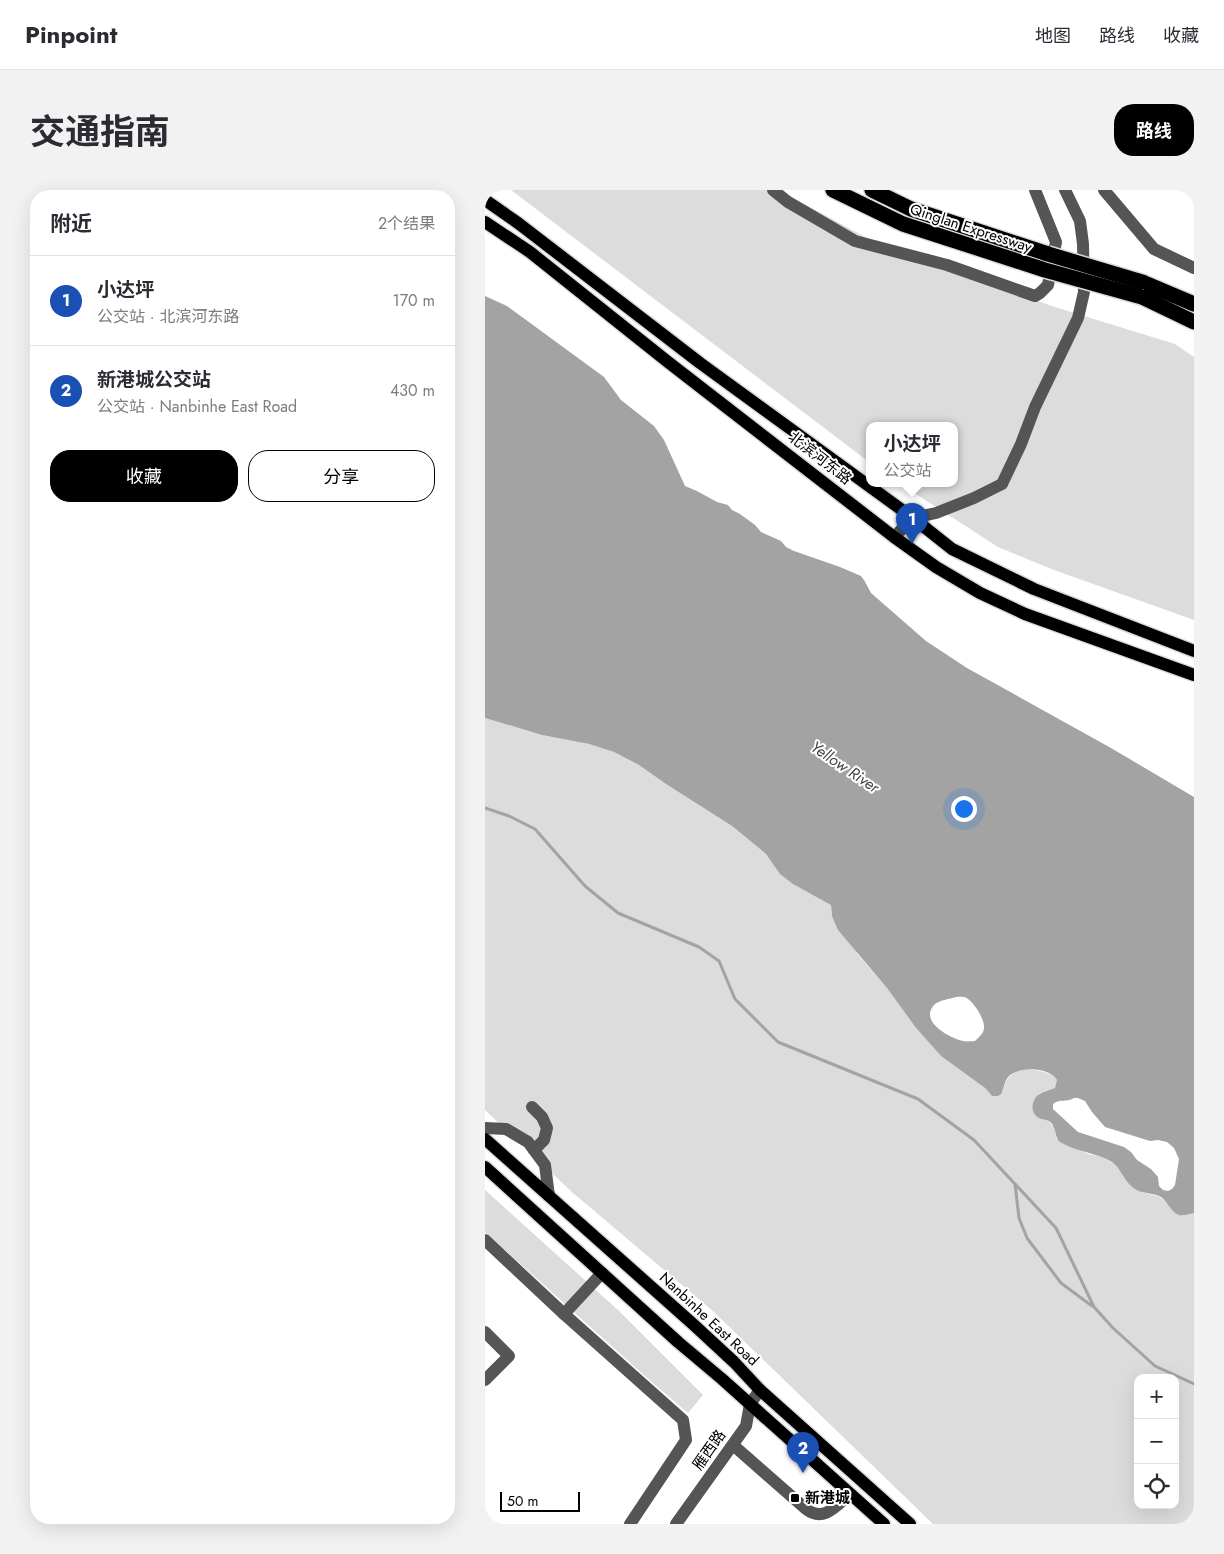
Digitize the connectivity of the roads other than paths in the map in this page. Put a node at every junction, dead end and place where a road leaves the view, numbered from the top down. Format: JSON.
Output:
{"nodes":[{"id":1,"x":773,"y":190,"type":"edge"},
{"id":2,"x":833,"y":190,"type":"edge"},
{"id":3,"x":872,"y":190,"type":"edge"},
{"id":4,"x":1035,"y":190,"type":"edge"},
{"id":5,"x":1065,"y":190,"type":"edge"},
{"id":6,"x":1103,"y":190,"type":"edge"},
{"id":7,"x":485,"y":200,"type":"edge"},
{"id":8,"x":485,"y":222,"type":"edge"},
{"id":9,"x":1194,"y":268,"type":"edge"},
{"id":10,"x":1142,"y":290,"type":"junction"},
{"id":11,"x":1194,"y":304,"type":"edge"},
{"id":12,"x":1194,"y":322,"type":"edge"},
{"id":13,"x":866,"y":484,"type":"edge"},
{"id":14,"x":870,"y":487,"type":"edge"},
{"id":15,"x":913,"y":518,"type":"junction"},
{"id":16,"x":894,"y":537,"type":"junction"},
{"id":17,"x":1194,"y":651,"type":"edge"},
{"id":18,"x":1194,"y":675,"type":"edge"},
{"id":19,"x":532,"y":1108,"type":"dead end"},
{"id":20,"x":485,"y":1128,"type":"edge"},
{"id":21,"x":485,"y":1139,"type":"edge"},
{"id":22,"x":534,"y":1150,"type":"junction"},
{"id":23,"x":485,"y":1166,"type":"edge"},
{"id":24,"x":549,"y":1196,"type":"junction"},
{"id":25,"x":485,"y":1240,"type":"edge"},
{"id":26,"x":602,"y":1273,"type":"junction"},
{"id":27,"x":564,"y":1314,"type":"junction"},
{"id":28,"x":485,"y":1332,"type":"edge"},
{"id":29,"x":485,"y":1380,"type":"edge"},
{"id":30,"x":760,"y":1390,"type":"junction"},
{"id":31,"x":750,"y":1404,"type":"junction"},
{"id":32,"x":733,"y":1445,"type":"junction"},
{"id":33,"x":851,"y":1494,"type":"junction"},
{"id":34,"x":630,"y":1524,"type":"edge"},
{"id":35,"x":676,"y":1524,"type":"edge"},
{"id":36,"x":884,"y":1524,"type":"edge"},
{"id":37,"x":910,"y":1524,"type":"edge"}],
"edges":[{"from":1,"to":4,"type":"street"},
{"from":2,"to":10,"type":"highway","name":"Qinglan Expressway","bridge":true},
{"from":3,"to":10,"type":"highway","name":"Qinglan Expressway","bridge":true},
{"from":5,"to":15,"type":"street"},
{"from":6,"to":9,"type":"street"},
{"from":7,"to":13,"type":"main road","name":"北滨河东路"},
{"from":8,"to":16,"type":"main road","name":"北滨河东路"},
{"from":10,"to":11,"type":"highway"},
{"from":10,"to":12,"type":"highway"},
{"from":14,"to":15,"type":"main road","name":"北滨河东路"},
{"from":15,"to":16,"type":"street"},
{"from":15,"to":17,"type":"main road","name":"北滨河东路"},
{"from":16,"to":18,"type":"main road","name":"北滨河东路"},
{"from":19,"to":22,"type":"street"},
{"from":20,"to":22,"type":"street"},
{"from":21,"to":24,"type":"main road","name":"Nanbinhe East Road"},
{"from":22,"to":24,"type":"street"},
{"from":23,"to":26,"type":"main road"},
{"from":24,"to":30,"type":"main road","name":"Nanbinhe East Road"},
{"from":25,"to":27,"type":"street"},
{"from":26,"to":27,"type":"street"},
{"from":26,"to":31,"type":"main road"},
{"from":27,"to":34,"type":"street"},
{"from":28,"to":29,"type":"street"},
{"from":30,"to":31,"type":"street","name":"雁西路"},
{"from":30,"to":37,"type":"main road","name":"Nanbinhe East Road"},
{"from":31,"to":32,"type":"street","name":"雁西路"},
{"from":31,"to":33,"type":"main road"},
{"from":32,"to":33,"type":"street"},
{"from":32,"to":35,"type":"street","name":"雁西路"},
{"from":33,"to":36,"type":"main road"}]}
